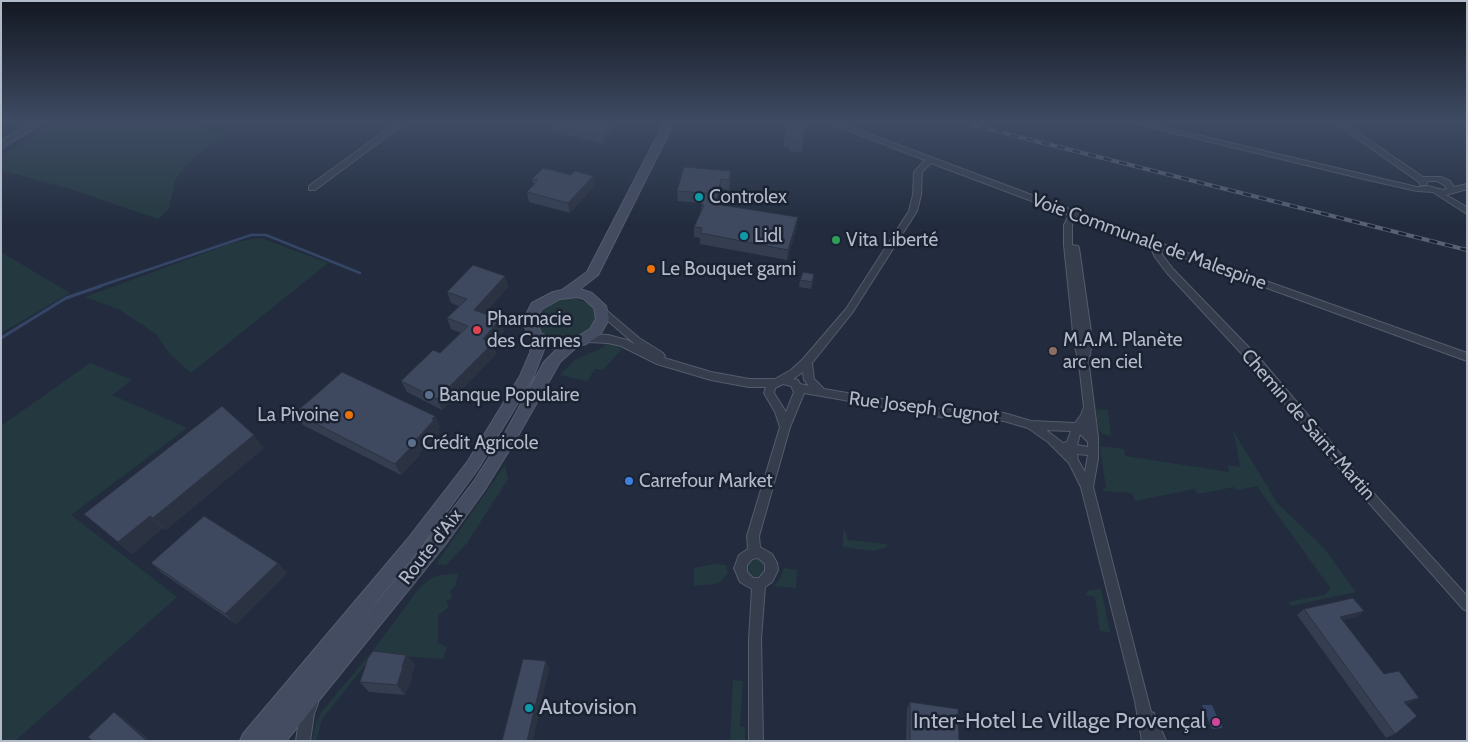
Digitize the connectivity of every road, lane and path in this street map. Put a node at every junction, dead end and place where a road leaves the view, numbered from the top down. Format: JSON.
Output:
{"nodes":[{"id":1,"x":354,"y":158,"type":"edge"},
{"id":2,"x":651,"y":158,"type":"edge"},
{"id":3,"x":923,"y":158,"type":"edge"},
{"id":4,"x":1283,"y":158,"type":"edge"},
{"id":5,"x":1388,"y":158,"type":"edge"},
{"id":6,"x":929,"y":160,"type":"junction"},
{"id":7,"x":1444,"y":181,"type":"junction"},
{"id":8,"x":1423,"y":182,"type":"junction"},
{"id":9,"x":1467,"y":185,"type":"edge"},
{"id":10,"x":1408,"y":187,"type":"junction"},
{"id":11,"x":312,"y":188,"type":"dead end"},
{"id":12,"x":1435,"y":191,"type":"junction"},
{"id":13,"x":1450,"y":191,"type":"junction"},
{"id":14,"x":1456,"y":205,"type":"junction"},
{"id":15,"x":1467,"y":211,"type":"edge"},
{"id":16,"x":1073,"y":214,"type":"junction"},
{"id":17,"x":1154,"y":244,"type":"junction"},
{"id":18,"x":592,"y":275,"type":"junction"},
{"id":19,"x":565,"y":294,"type":"junction"},
{"id":20,"x":599,"y":307,"type":"junction"},
{"id":21,"x":588,"y":338,"type":"junction"},
{"id":22,"x":539,"y":339,"type":"junction"},
{"id":23,"x":572,"y":344,"type":"junction"},
{"id":24,"x":1467,"y":357,"type":"edge"},
{"id":25,"x":807,"y":362,"type":"junction"},
{"id":26,"x":676,"y":365,"type":"junction"},
{"id":27,"x":775,"y":389,"type":"junction"},
{"id":28,"x":797,"y":393,"type":"junction"},
{"id":29,"x":820,"y":393,"type":"junction"},
{"id":30,"x":1088,"y":408,"type":"junction"},
{"id":31,"x":1031,"y":425,"type":"junction"},
{"id":32,"x":785,"y":427,"type":"junction"},
{"id":33,"x":1078,"y":427,"type":"junction"},
{"id":34,"x":1052,"y":439,"type":"junction"},
{"id":35,"x":1093,"y":446,"type":"junction"},
{"id":36,"x":1071,"y":448,"type":"junction"},
{"id":37,"x":1073,"y":460,"type":"junction"},
{"id":38,"x":1086,"y":487,"type":"junction"},
{"id":39,"x":754,"y":553,"type":"junction"},
{"id":40,"x":758,"y":583,"type":"junction"},
{"id":41,"x":1467,"y":605,"type":"edge"},
{"id":42,"x":318,"y":686,"type":"junction"},
{"id":43,"x":1142,"y":701,"type":"junction"},
{"id":44,"x":250,"y":741,"type":"edge"},
{"id":45,"x":273,"y":741,"type":"edge"},
{"id":46,"x":303,"y":741,"type":"edge"},
{"id":47,"x":756,"y":741,"type":"edge"},
{"id":48,"x":1149,"y":741,"type":"edge"},
{"id":49,"x":1159,"y":741,"type":"edge"}],
"edges":[{"from":1,"to":11,"type":"street"},
{"from":2,"to":18,"type":"main road"},
{"from":3,"to":6,"type":"street","name":"Voie Communale de Malespine"},
{"from":4,"to":10,"type":"street"},
{"from":5,"to":8,"type":"street"},
{"from":6,"to":16,"type":"street","name":"Voie Communale de Malespine"},
{"from":6,"to":25,"type":"street"},
{"from":7,"to":8,"type":"street"},
{"from":7,"to":9,"type":"street"},
{"from":7,"to":13,"type":"street"},
{"from":8,"to":10,"type":"street"},
{"from":8,"to":12,"type":"street"},
{"from":9,"to":13,"type":"street"},
{"from":10,"to":12,"type":"street"},
{"from":12,"to":13,"type":"street"},
{"from":12,"to":14,"type":"street"},
{"from":13,"to":14,"type":"street"},
{"from":14,"to":15,"type":"street"},
{"from":16,"to":17,"type":"street","name":"Voie Communale de Malespine"},
{"from":16,"to":30,"type":"street"},
{"from":17,"to":24,"type":"street","name":"Voie Communale de Malespine"},
{"from":17,"to":41,"type":"street","name":"Chemin de Saint-Martin"},
{"from":18,"to":19,"type":"main road"},
{"from":18,"to":20,"type":"main road"},
{"from":19,"to":20,"type":"main road"},
{"from":19,"to":22,"type":"main road"},
{"from":20,"to":21,"type":"main road"},
{"from":20,"to":26,"type":"street"},
{"from":21,"to":23,"type":"main road"},
{"from":21,"to":26,"type":"street"},
{"from":22,"to":23,"type":"main road"},
{"from":22,"to":44,"type":"main road","name":"Route d'Aix"},
{"from":23,"to":42,"type":"main road","name":"Route d'Aix"},
{"from":25,"to":27,"type":"street"},
{"from":25,"to":28,"type":"street"},
{"from":25,"to":29,"type":"street"},
{"from":26,"to":27,"type":"street"},
{"from":27,"to":28,"type":"street"},
{"from":27,"to":28,"type":"street","name":"Rue Joseph Cugnot"},
{"from":27,"to":32,"type":"street"},
{"from":28,"to":29,"type":"street","name":"Rue Joseph Cugnot"},
{"from":28,"to":32,"type":"street"},
{"from":29,"to":31,"type":"street","name":"Rue Joseph Cugnot"},
{"from":30,"to":33,"type":"street"},
{"from":30,"to":35,"type":"street"},
{"from":31,"to":33,"type":"street","name":"Rue Joseph Cugnot"},
{"from":31,"to":34,"type":"street","name":"Rue Joseph Cugnot"},
{"from":32,"to":39,"type":"street"},
{"from":33,"to":35,"type":"street"},
{"from":33,"to":36,"type":"street"},
{"from":34,"to":36,"type":"street","name":"Rue Joseph Cugnot"},
{"from":34,"to":37,"type":"street","name":"Rue Joseph Cugnot"},
{"from":35,"to":36,"type":"street","name":"Rue Joseph Cugnot"},
{"from":35,"to":38,"type":"street"},
{"from":36,"to":37,"type":"street"},
{"from":37,"to":38,"type":"street"},
{"from":38,"to":43,"type":"street"},
{"from":39,"to":40,"type":"street"},
{"from":39,"to":40,"type":"street"},
{"from":40,"to":47,"type":"street"},
{"from":42,"to":45,"type":"main road","name":"Route d'Aix"},
{"from":42,"to":46,"type":"street"},
{"from":43,"to":48,"type":"street"},
{"from":43,"to":49,"type":"street"}]}
